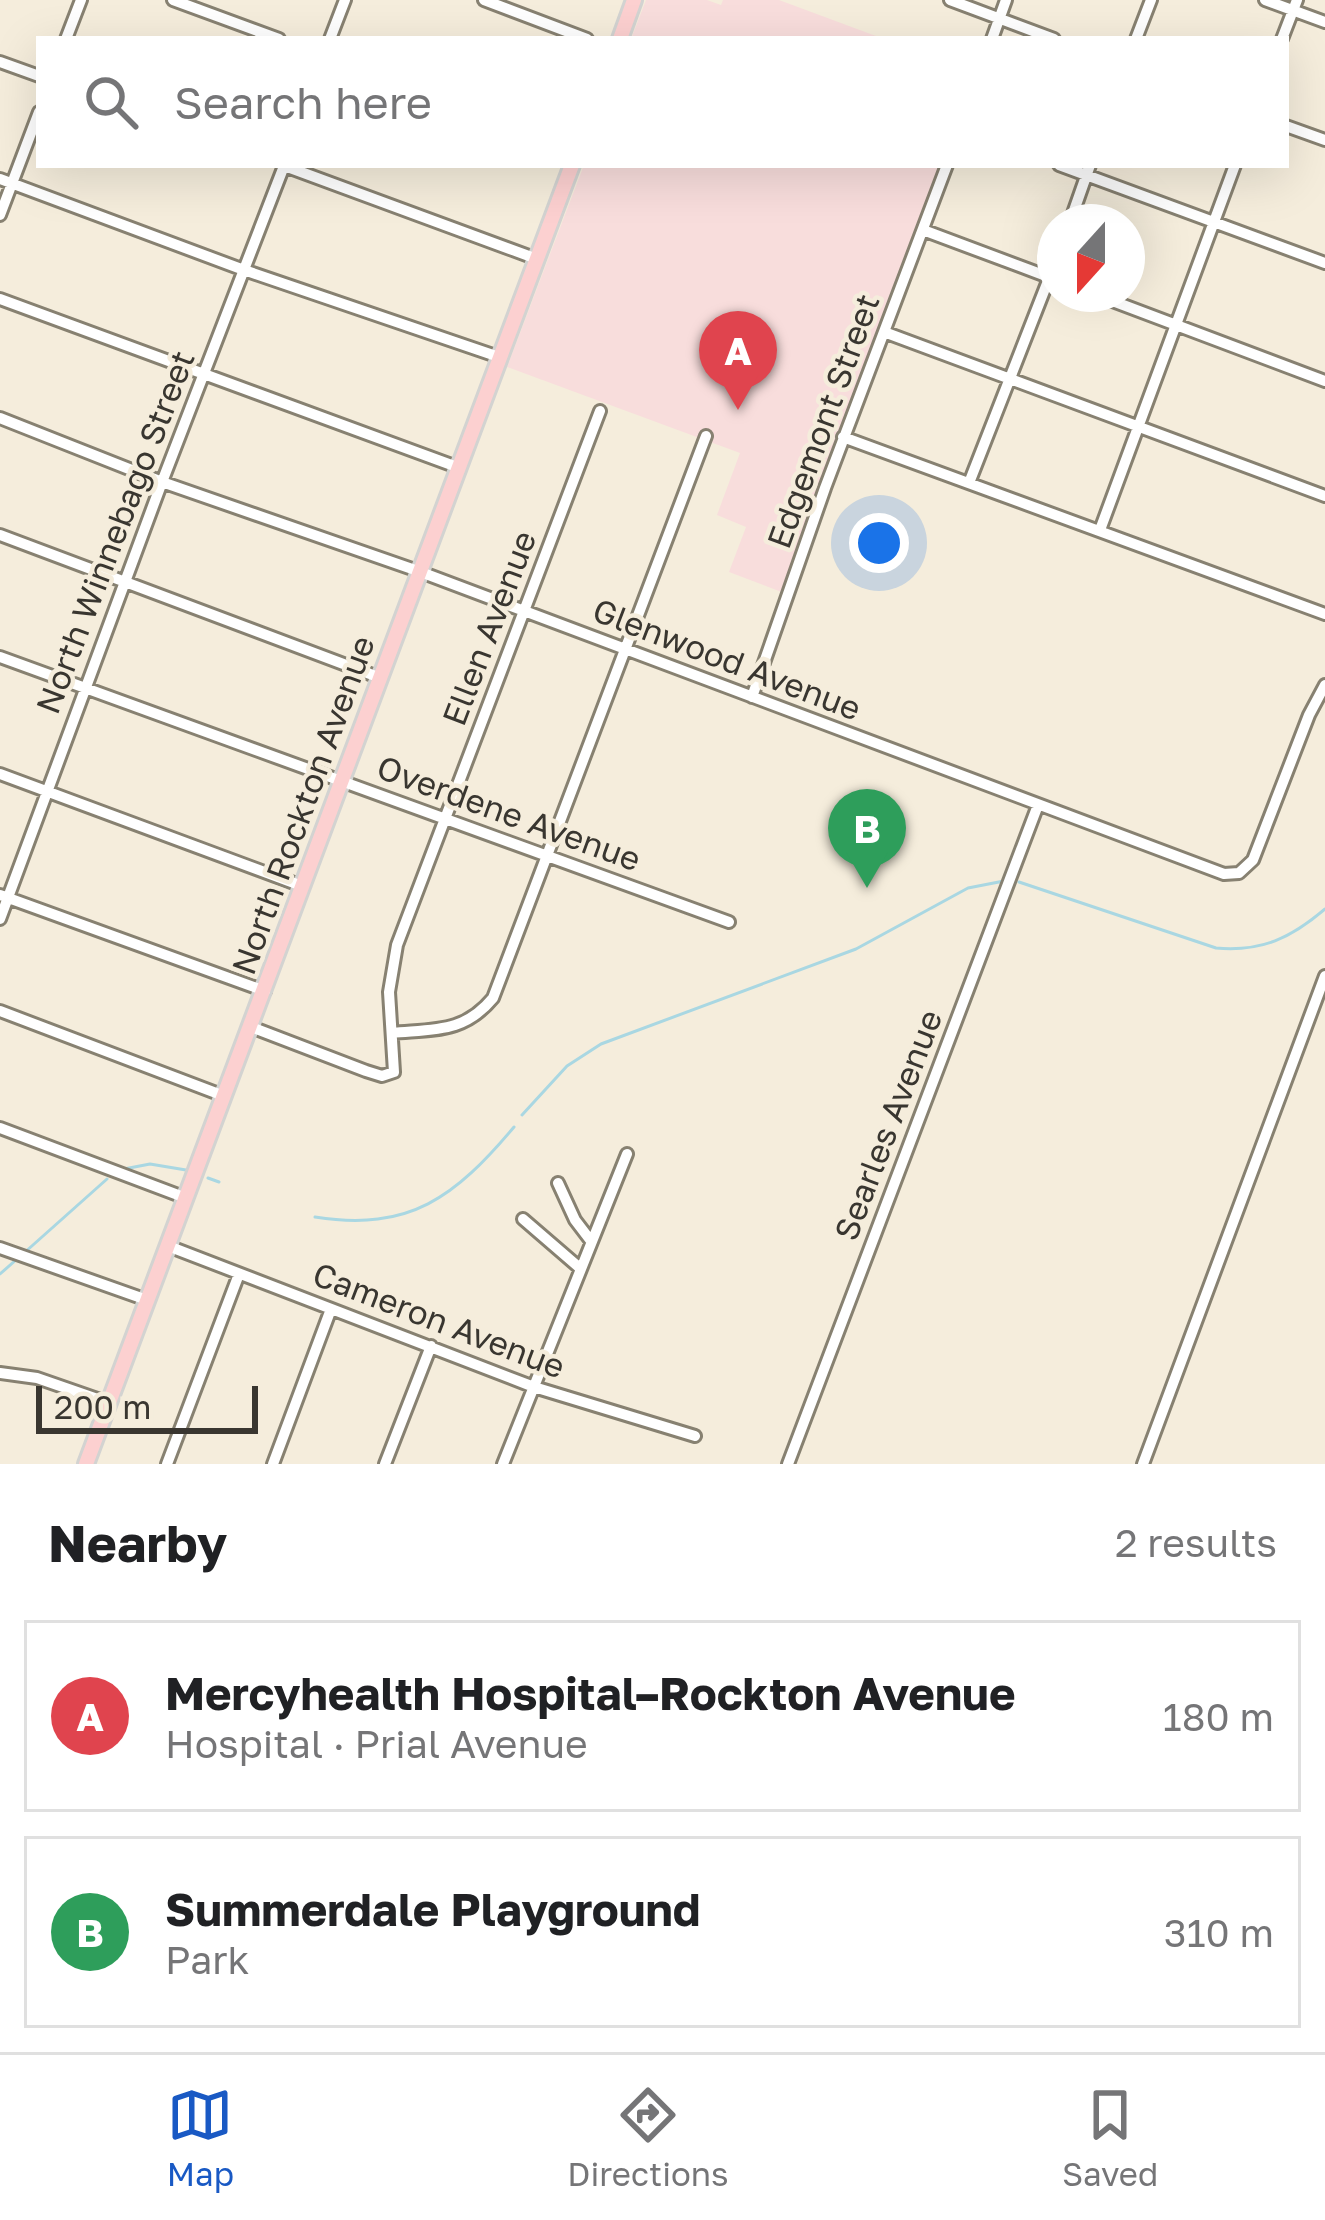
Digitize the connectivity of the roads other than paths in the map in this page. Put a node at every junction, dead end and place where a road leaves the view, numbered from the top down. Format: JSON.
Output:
{"nodes":[{"id":1,"x":81,"y":0,"type":"edge"},
{"id":2,"x":173,"y":0,"type":"edge"},
{"id":3,"x":345,"y":0,"type":"edge"},
{"id":4,"x":484,"y":0,"type":"edge"},
{"id":5,"x":634,"y":0,"type":"edge"},
{"id":6,"x":950,"y":0,"type":"edge"},
{"id":7,"x":1006,"y":0,"type":"edge"},
{"id":8,"x":1151,"y":0,"type":"edge"},
{"id":9,"x":1264,"y":0,"type":"edge"},
{"id":10,"x":1295,"y":5,"type":"edge"},
{"id":11,"x":999,"y":18,"type":"junction"},
{"id":12,"x":1325,"y":22,"type":"edge"},
{"id":13,"x":67,"y":36,"type":"edge"},
{"id":14,"x":271,"y":36,"type":"edge"},
{"id":15,"x":331,"y":36,"type":"edge"},
{"id":16,"x":578,"y":36,"type":"edge"},
{"id":17,"x":621,"y":36,"type":"edge"},
{"id":18,"x":993,"y":36,"type":"edge"},
{"id":19,"x":1046,"y":36,"type":"edge"},
{"id":20,"x":1137,"y":36,"type":"edge"},
{"id":21,"x":1283,"y":36,"type":"edge"},
{"id":22,"x":0,"y":62,"type":"edge"},
{"id":23,"x":36,"y":75,"type":"edge"},
{"id":24,"x":36,"y":118,"type":"edge"},
{"id":25,"x":1289,"y":126,"type":"edge"},
{"id":26,"x":1325,"y":140,"type":"edge"},
{"id":27,"x":282,"y":168,"type":"edge"},
{"id":28,"x":291,"y":168,"type":"edge"},
{"id":29,"x":571,"y":168,"type":"edge"},
{"id":30,"x":946,"y":168,"type":"edge"},
{"id":31,"x":1234,"y":168,"type":"edge"},
{"id":32,"x":1088,"y":170,"type":"edge"},
{"id":33,"x":6,"y":182,"type":"edge"},
{"id":34,"x":1076,"y":204,"type":"edge"},
{"id":35,"x":0,"y":215,"type":"edge"},
{"id":36,"x":1214,"y":222,"type":"junction"},
{"id":37,"x":923,"y":230,"type":"junction"},
{"id":38,"x":537,"y":259,"type":"junction"},
{"id":39,"x":1325,"y":263,"type":"edge"},
{"id":40,"x":244,"y":270,"type":"junction"},
{"id":41,"x":1037,"y":272,"type":"edge"},
{"id":42,"x":0,"y":299,"type":"edge"},
{"id":43,"x":1038,"y":312,"type":"edge"},
{"id":44,"x":1142,"y":312,"type":"edge"},
{"id":45,"x":1176,"y":325,"type":"junction"},
{"id":46,"x":884,"y":332,"type":"junction"},
{"id":47,"x":499,"y":357,"type":"junction"},
{"id":48,"x":204,"y":373,"type":"junction"},
{"id":49,"x":1010,"y":380,"type":"junction"},
{"id":50,"x":1325,"y":381,"type":"edge"},
{"id":51,"x":600,"y":411,"type":"dead end"},
{"id":52,"x":0,"y":418,"type":"edge"},
{"id":53,"x":1138,"y":427,"type":"junction"},
{"id":54,"x":706,"y":436,"type":"dead end"},
{"id":55,"x":843,"y":437,"type":"junction"},
{"id":56,"x":457,"y":467,"type":"junction"},
{"id":57,"x":162,"y":482,"type":"junction"},
{"id":58,"x":969,"y":483,"type":"junction"},
{"id":59,"x":1325,"y":496,"type":"edge"},
{"id":60,"x":1100,"y":530,"type":"junction"},
{"id":61,"x":0,"y":536,"type":"edge"},
{"id":62,"x":418,"y":571,"type":"junction"},
{"id":63,"x":127,"y":582,"type":"junction"},
{"id":64,"x":523,"y":611,"type":"junction"},
{"id":65,"x":1325,"y":614,"type":"edge"},
{"id":66,"x":626,"y":650,"type":"junction"},
{"id":67,"x":0,"y":657,"type":"edge"},
{"id":68,"x":378,"y":677,"type":"junction"},
{"id":69,"x":1325,"y":685,"type":"edge"},
{"id":70,"x":85,"y":688,"type":"junction"},
{"id":71,"x":752,"y":697,"type":"junction"},
{"id":72,"x":0,"y":774,"type":"edge"},
{"id":73,"x":340,"y":781,"type":"junction"},
{"id":74,"x":47,"y":792,"type":"junction"},
{"id":75,"x":1038,"y":805,"type":"junction"},
{"id":76,"x":446,"y":819,"type":"junction"},
{"id":77,"x":549,"y":857,"type":"junction"},
{"id":78,"x":302,"y":886,"type":"junction"},
{"id":79,"x":4,"y":897,"type":"edge"},
{"id":80,"x":0,"y":919,"type":"edge"},
{"id":81,"x":729,"y":922,"type":"dead end"},
{"id":82,"x":1325,"y":976,"type":"edge"},
{"id":83,"x":265,"y":991,"type":"junction"},
{"id":84,"x":0,"y":1011,"type":"edge"},
{"id":85,"x":251,"y":1027,"type":"junction"},
{"id":86,"x":392,"y":1033,"type":"junction"},
{"id":87,"x":224,"y":1096,"type":"junction"},
{"id":88,"x":0,"y":1129,"type":"edge"},
{"id":89,"x":627,"y":1154,"type":"dead end"},
{"id":90,"x":557,"y":1183,"type":"dead end"},
{"id":91,"x":186,"y":1198,"type":"junction"},
{"id":92,"x":523,"y":1219,"type":"dead end"},
{"id":93,"x":591,"y":1241,"type":"junction"},
{"id":94,"x":168,"y":1246,"type":"junction"},
{"id":95,"x":0,"y":1248,"type":"edge"},
{"id":96,"x":581,"y":1269,"type":"junction"},
{"id":97,"x":239,"y":1274,"type":"junction"},
{"id":98,"x":147,"y":1300,"type":"junction"},
{"id":99,"x":332,"y":1309,"type":"junction"},
{"id":100,"x":431,"y":1346,"type":"junction"},
{"id":101,"x":0,"y":1373,"type":"edge"},
{"id":102,"x":534,"y":1387,"type":"junction"},
{"id":103,"x":109,"y":1403,"type":"junction"},
{"id":104,"x":695,"y":1436,"type":"dead end"},
{"id":105,"x":86,"y":1464,"type":"edge"},
{"id":106,"x":167,"y":1464,"type":"edge"},
{"id":107,"x":273,"y":1464,"type":"edge"},
{"id":108,"x":385,"y":1464,"type":"edge"},
{"id":109,"x":503,"y":1464,"type":"edge"},
{"id":110,"x":788,"y":1464,"type":"edge"},
{"id":111,"x":1143,"y":1464,"type":"edge"}],
"edges":[{"from":1,"to":13,"type":"street"},
{"from":2,"to":14,"type":"street"},
{"from":3,"to":15,"type":"street"},
{"from":4,"to":16,"type":"street"},
{"from":5,"to":17,"type":"main road"},
{"from":6,"to":11,"type":"street"},
{"from":7,"to":11,"type":"street"},
{"from":8,"to":20,"type":"street"},
{"from":9,"to":10,"type":"street"},
{"from":10,"to":12,"type":"street"},
{"from":10,"to":21,"type":"street"},
{"from":11,"to":18,"type":"street"},
{"from":11,"to":19,"type":"street"},
{"from":22,"to":23,"type":"street"},
{"from":24,"to":33,"type":"street"},
{"from":25,"to":26,"type":"street"},
{"from":27,"to":40,"type":"street","name":"North Winnebago Street"},
{"from":28,"to":38,"type":"street"},
{"from":29,"to":38,"type":"main road","name":"North Rockton Avenue"},
{"from":30,"to":37,"type":"street","name":"Edgemont Street"},
{"from":31,"to":36,"type":"street"},
{"from":32,"to":34,"type":"street"},
{"from":32,"to":36,"type":"street"},
{"from":33,"to":35,"type":"street"},
{"from":33,"to":40,"type":"street"},
{"from":36,"to":39,"type":"street"},
{"from":36,"to":45,"type":"street"},
{"from":37,"to":41,"type":"street"},
{"from":37,"to":46,"type":"street","name":"Edgemont Street"},
{"from":38,"to":47,"type":"main road","name":"North Rockton Avenue"},
{"from":40,"to":47,"type":"street"},
{"from":40,"to":48,"type":"street","name":"North Winnebago Street"},
{"from":42,"to":48,"type":"street"},
{"from":43,"to":49,"type":"street"},
{"from":44,"to":45,"type":"street"},
{"from":45,"to":50,"type":"street"},
{"from":45,"to":53,"type":"street"},
{"from":46,"to":49,"type":"street"},
{"from":46,"to":55,"type":"street","name":"Edgemont Street"},
{"from":47,"to":56,"type":"main road","name":"North Rockton Avenue"},
{"from":48,"to":56,"type":"street"},
{"from":48,"to":57,"type":"street","name":"North Winnebago Street"},
{"from":49,"to":53,"type":"street"},
{"from":49,"to":58,"type":"street"},
{"from":51,"to":64,"type":"street","name":"Ellen Avenue"},
{"from":52,"to":57,"type":"street","name":"Glenwood Avenue"},
{"from":53,"to":59,"type":"street"},
{"from":53,"to":60,"type":"street"},
{"from":54,"to":66,"type":"street"},
{"from":55,"to":58,"type":"street"},
{"from":55,"to":71,"type":"street","name":"Edgemont Street"},
{"from":56,"to":62,"type":"main road","name":"North Rockton Avenue"},
{"from":57,"to":62,"type":"street","name":"Glenwood Avenue"},
{"from":57,"to":63,"type":"street","name":"North Winnebago Street"},
{"from":58,"to":60,"type":"street"},
{"from":60,"to":65,"type":"street"},
{"from":61,"to":63,"type":"street"},
{"from":62,"to":64,"type":"street","name":"Glenwood Avenue"},
{"from":62,"to":68,"type":"main road","name":"North Rockton Avenue"},
{"from":63,"to":68,"type":"street"},
{"from":63,"to":70,"type":"street","name":"North Winnebago Street"},
{"from":64,"to":66,"type":"street","name":"Glenwood Avenue"},
{"from":64,"to":76,"type":"street","name":"Ellen Avenue"},
{"from":66,"to":71,"type":"street","name":"Glenwood Avenue"},
{"from":66,"to":77,"type":"street"},
{"from":67,"to":70,"type":"street","name":"Overdene Avenue"},
{"from":68,"to":73,"type":"main road","name":"North Rockton Avenue"},
{"from":69,"to":75,"type":"street","name":"Glenwood Avenue"},
{"from":70,"to":73,"type":"street","name":"Overdene Avenue"},
{"from":70,"to":74,"type":"street","name":"North Winnebago Street"},
{"from":71,"to":75,"type":"street","name":"Glenwood Avenue"},
{"from":72,"to":74,"type":"street"},
{"from":73,"to":76,"type":"street","name":"Overdene Avenue"},
{"from":73,"to":78,"type":"main road","name":"North Rockton Avenue"},
{"from":74,"to":78,"type":"street"},
{"from":74,"to":79,"type":"street","name":"North Winnebago Street"},
{"from":75,"to":110,"type":"street","name":"Searles Avenue"},
{"from":76,"to":77,"type":"street","name":"Overdene Avenue"},
{"from":76,"to":86,"type":"street","name":"Ellen Avenue"},
{"from":77,"to":81,"type":"street","name":"Overdene Avenue"},
{"from":77,"to":86,"type":"street"},
{"from":78,"to":83,"type":"main road","name":"North Rockton Avenue"},
{"from":79,"to":80,"type":"street","name":"North Winnebago Street"},
{"from":79,"to":83,"type":"street"},
{"from":82,"to":111,"type":"street"},
{"from":83,"to":85,"type":"main road","name":"North Rockton Avenue"},
{"from":84,"to":87,"type":"street"},
{"from":85,"to":86,"type":"street","name":"Ellen Avenue"},
{"from":85,"to":87,"type":"main road","name":"North Rockton Avenue"},
{"from":87,"to":91,"type":"main road","name":"North Rockton Avenue"},
{"from":88,"to":91,"type":"street"},
{"from":89,"to":93,"type":"street"},
{"from":90,"to":93,"type":"street"},
{"from":91,"to":94,"type":"main road","name":"North Rockton Avenue"},
{"from":92,"to":96,"type":"street"},
{"from":93,"to":96,"type":"street"},
{"from":94,"to":97,"type":"street","name":"Cameron Avenue"},
{"from":94,"to":98,"type":"main road","name":"North Rockton Avenue"},
{"from":95,"to":98,"type":"street"},
{"from":96,"to":102,"type":"street"},
{"from":97,"to":99,"type":"street","name":"Cameron Avenue"},
{"from":97,"to":106,"type":"street"},
{"from":98,"to":103,"type":"main road","name":"North Rockton Avenue"},
{"from":99,"to":100,"type":"street","name":"Cameron Avenue"},
{"from":99,"to":107,"type":"street"},
{"from":100,"to":102,"type":"street","name":"Cameron Avenue"},
{"from":100,"to":108,"type":"street"},
{"from":101,"to":103,"type":"street"},
{"from":102,"to":104,"type":"street","name":"Cameron Avenue"},
{"from":102,"to":109,"type":"street"},
{"from":103,"to":105,"type":"main road","name":"North Rockton Avenue"}]}
